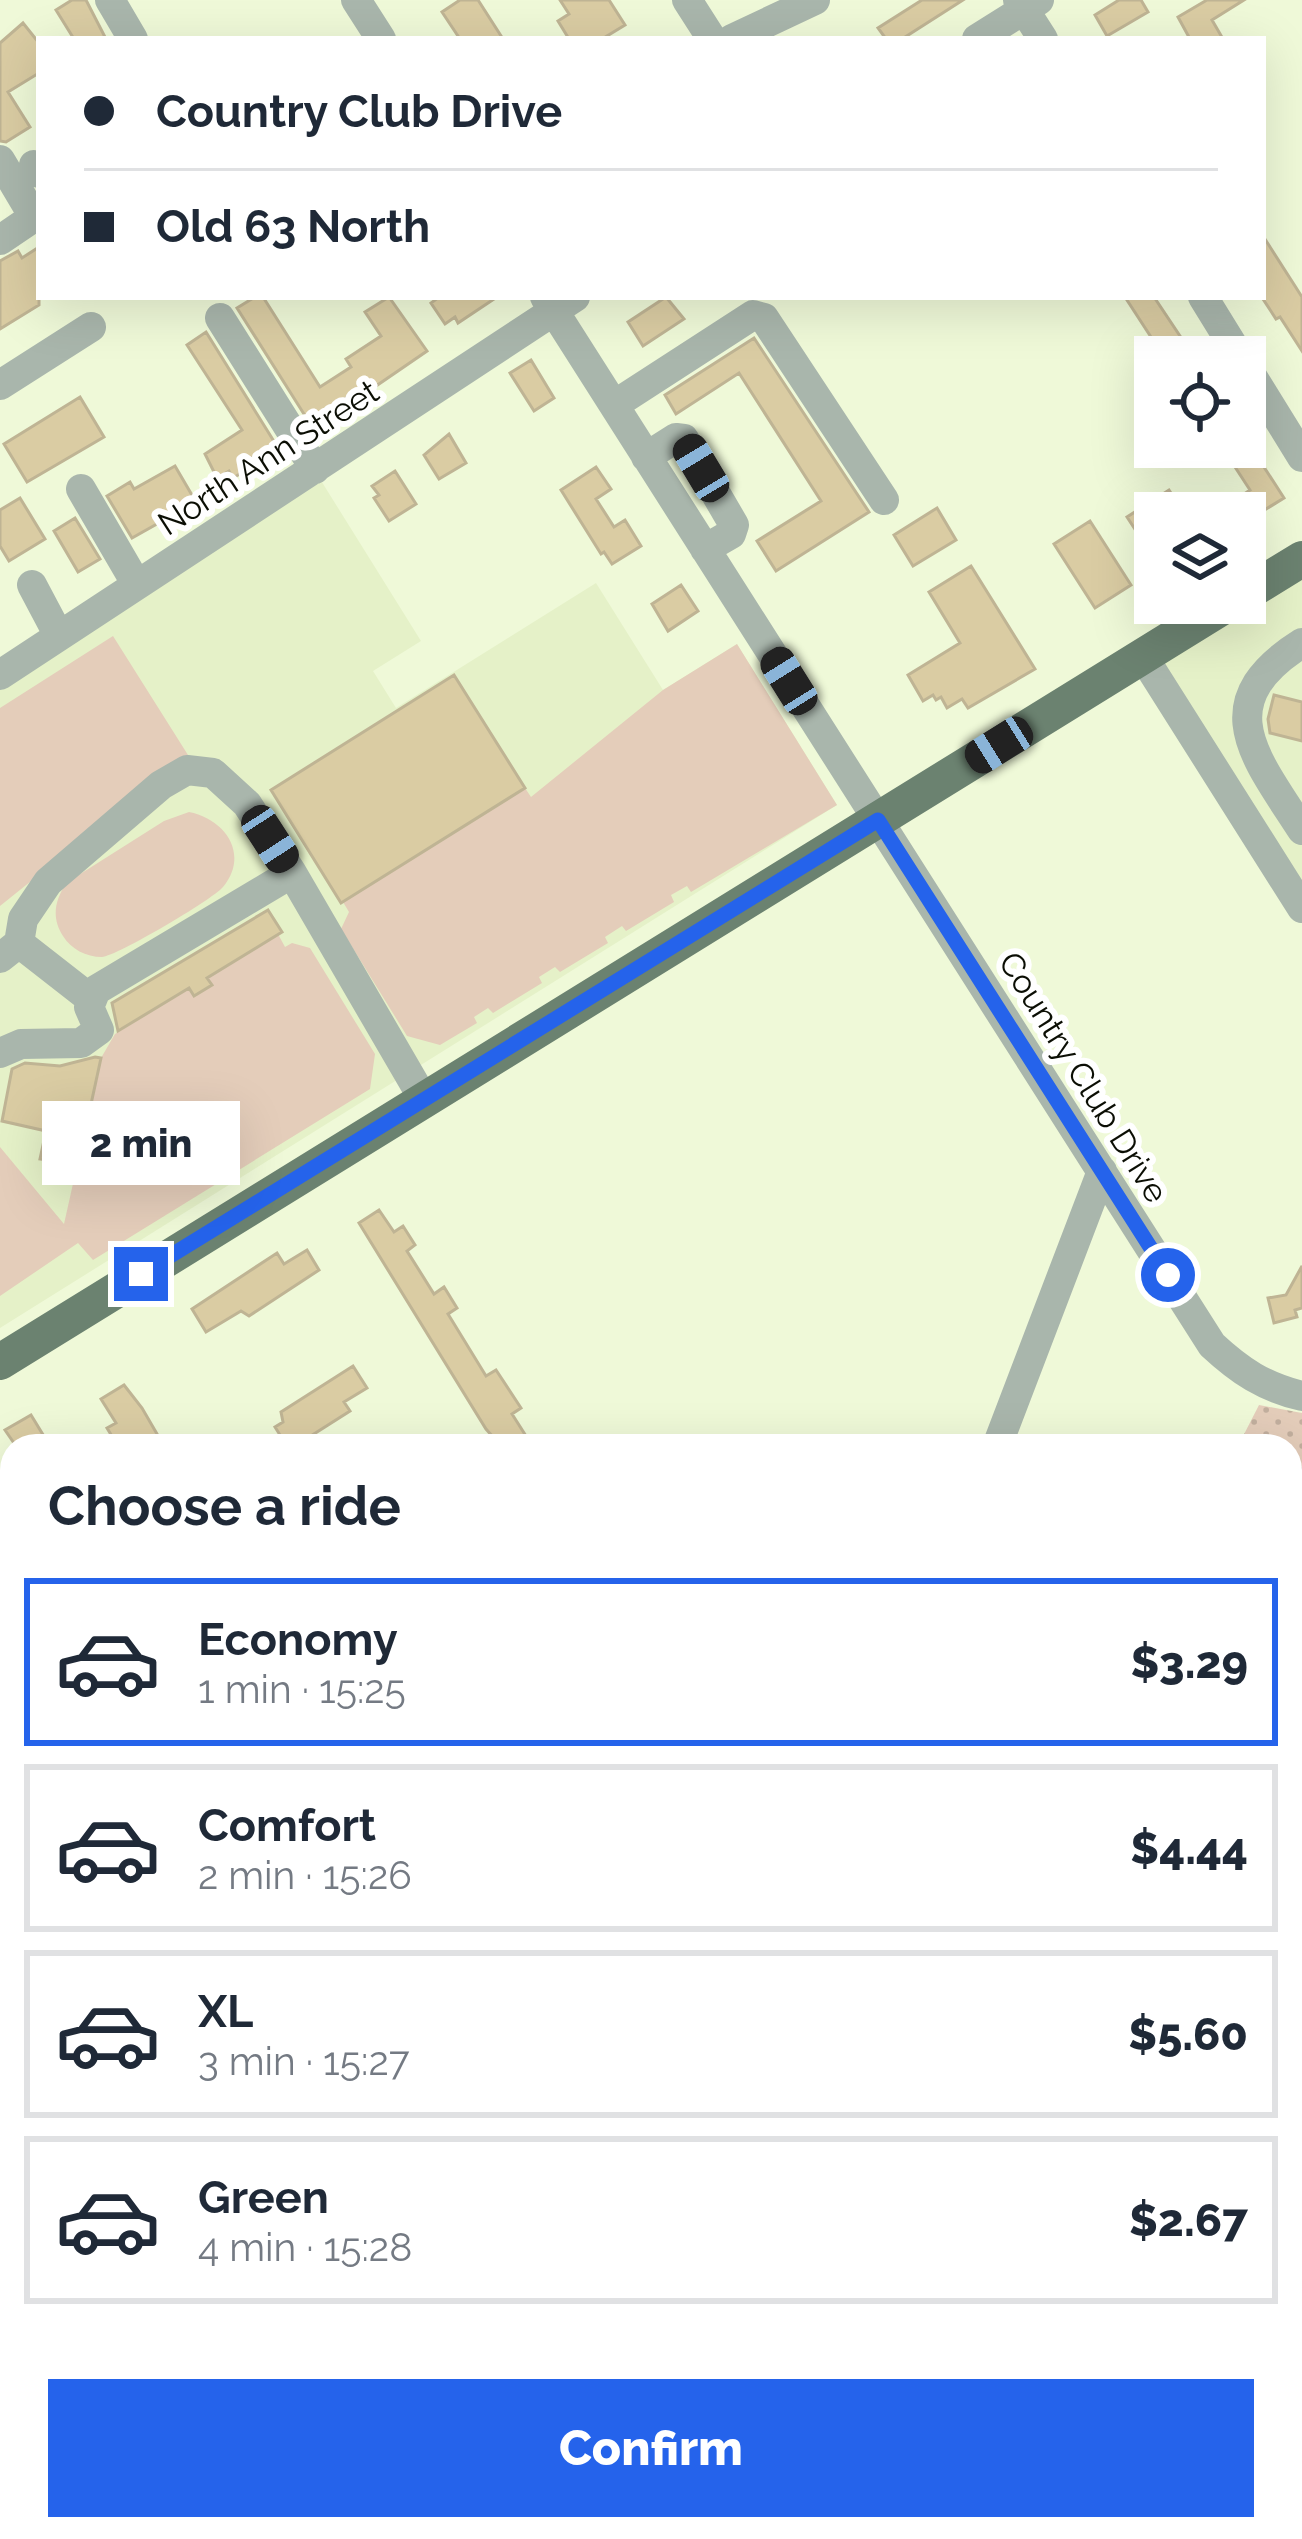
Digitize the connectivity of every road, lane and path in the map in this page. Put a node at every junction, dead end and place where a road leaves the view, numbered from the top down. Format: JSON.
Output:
{"nodes":[{"id":1,"x":110,"y":0,"type":"edge"},
{"id":2,"x":356,"y":0,"type":"edge"},
{"id":3,"x":687,"y":0,"type":"edge"},
{"id":4,"x":814,"y":0,"type":"edge"},
{"id":5,"x":1027,"y":3,"type":"edge"},
{"id":6,"x":131,"y":36,"type":"edge"},
{"id":7,"x":379,"y":36,"type":"edge"},
{"id":8,"x":710,"y":36,"type":"edge"},
{"id":9,"x":738,"y":36,"type":"edge"},
{"id":10,"x":981,"y":36,"type":"edge"},
{"id":11,"x":1042,"y":36,"type":"edge"},
{"id":12,"x":21,"y":171,"type":"edge"},
{"id":13,"x":0,"y":240,"type":"edge"},
{"id":14,"x":1205,"y":300,"type":"edge"},
{"id":15,"x":558,"y":302,"type":"edge"},
{"id":16,"x":220,"y":318,"type":"dead end"},
{"id":17,"x":91,"y":326,"type":"dead end"},
{"id":18,"x":1227,"y":336,"type":"edge"},
{"id":19,"x":0,"y":385,"type":"edge"},
{"id":20,"x":1266,"y":399,"type":"edge"},
{"id":21,"x":614,"y":405,"type":"junction"},
{"id":22,"x":1302,"y":457,"type":"edge"},
{"id":23,"x":315,"y":469,"type":"junction"},
{"id":24,"x":81,"y":489,"type":"dead end"},
{"id":25,"x":884,"y":500,"type":"dead end"},
{"id":26,"x":1302,"y":559,"type":"edge"},
{"id":27,"x":1266,"y":581,"type":"edge"},
{"id":28,"x":32,"y":585,"type":"dead end"},
{"id":29,"x":137,"y":585,"type":"junction"},
{"id":30,"x":1195,"y":624,"type":"edge"},
{"id":31,"x":59,"y":636,"type":"junction"},
{"id":32,"x":1302,"y":643,"type":"edge"},
{"id":33,"x":1142,"y":656,"type":"junction"},
{"id":34,"x":0,"y":675,"type":"edge"},
{"id":35,"x":878,"y":820,"type":"junction"},
{"id":36,"x":1302,"y":830,"type":"edge"},
{"id":37,"x":292,"y":873,"type":"junction"},
{"id":38,"x":1302,"y":908,"type":"edge"},
{"id":39,"x":9,"y":950,"type":"edge"},
{"id":40,"x":92,"y":1000,"type":"junction"},
{"id":41,"x":5,"y":1046,"type":"edge"},
{"id":42,"x":424,"y":1100,"type":"junction"},
{"id":43,"x":1102,"y":1171,"type":"junction"},
{"id":44,"x":0,"y":1362,"type":"edge"},
{"id":45,"x":1302,"y":1396,"type":"edge"},
{"id":46,"x":1003,"y":1434,"type":"edge"}],
"edges":[{"from":1,"to":6,"type":"street"},
{"from":2,"to":7,"type":"street"},
{"from":3,"to":8,"type":"street"},
{"from":4,"to":9,"type":"street"},
{"from":5,"to":10,"type":"street"},
{"from":5,"to":11,"type":"street"},
{"from":12,"to":13,"type":"street"},
{"from":14,"to":18,"type":"street"},
{"from":15,"to":21,"type":"street","name":"Country Club Drive"},
{"from":15,"to":23,"type":"street","name":"North Ann Street"},
{"from":16,"to":23,"type":"street"},
{"from":17,"to":19,"type":"street"},
{"from":20,"to":22,"type":"street"},
{"from":21,"to":25,"type":"street"},
{"from":21,"to":35,"type":"street","name":"Country Club Drive"},
{"from":23,"to":29,"type":"street","name":"North Ann Street"},
{"from":24,"to":29,"type":"street"},
{"from":26,"to":27,"type":"main road"},
{"from":28,"to":31,"type":"street"},
{"from":29,"to":31,"type":"street","name":"North Ann Street"},
{"from":30,"to":33,"type":"main road"},
{"from":31,"to":34,"type":"street","name":"North Ann Street"},
{"from":32,"to":36,"type":"street"},
{"from":33,"to":35,"type":"main road"},
{"from":33,"to":38,"type":"street"},
{"from":35,"to":42,"type":"main road"},
{"from":35,"to":43,"type":"street","name":"Country Club Drive"},
{"from":37,"to":39,"type":"street"},
{"from":37,"to":40,"type":"street"},
{"from":37,"to":42,"type":"street"},
{"from":39,"to":40,"type":"street"},
{"from":40,"to":41,"type":"street"},
{"from":42,"to":44,"type":"main road"},
{"from":43,"to":45,"type":"street","name":"Country Club Drive"},
{"from":43,"to":46,"type":"street"}]}
